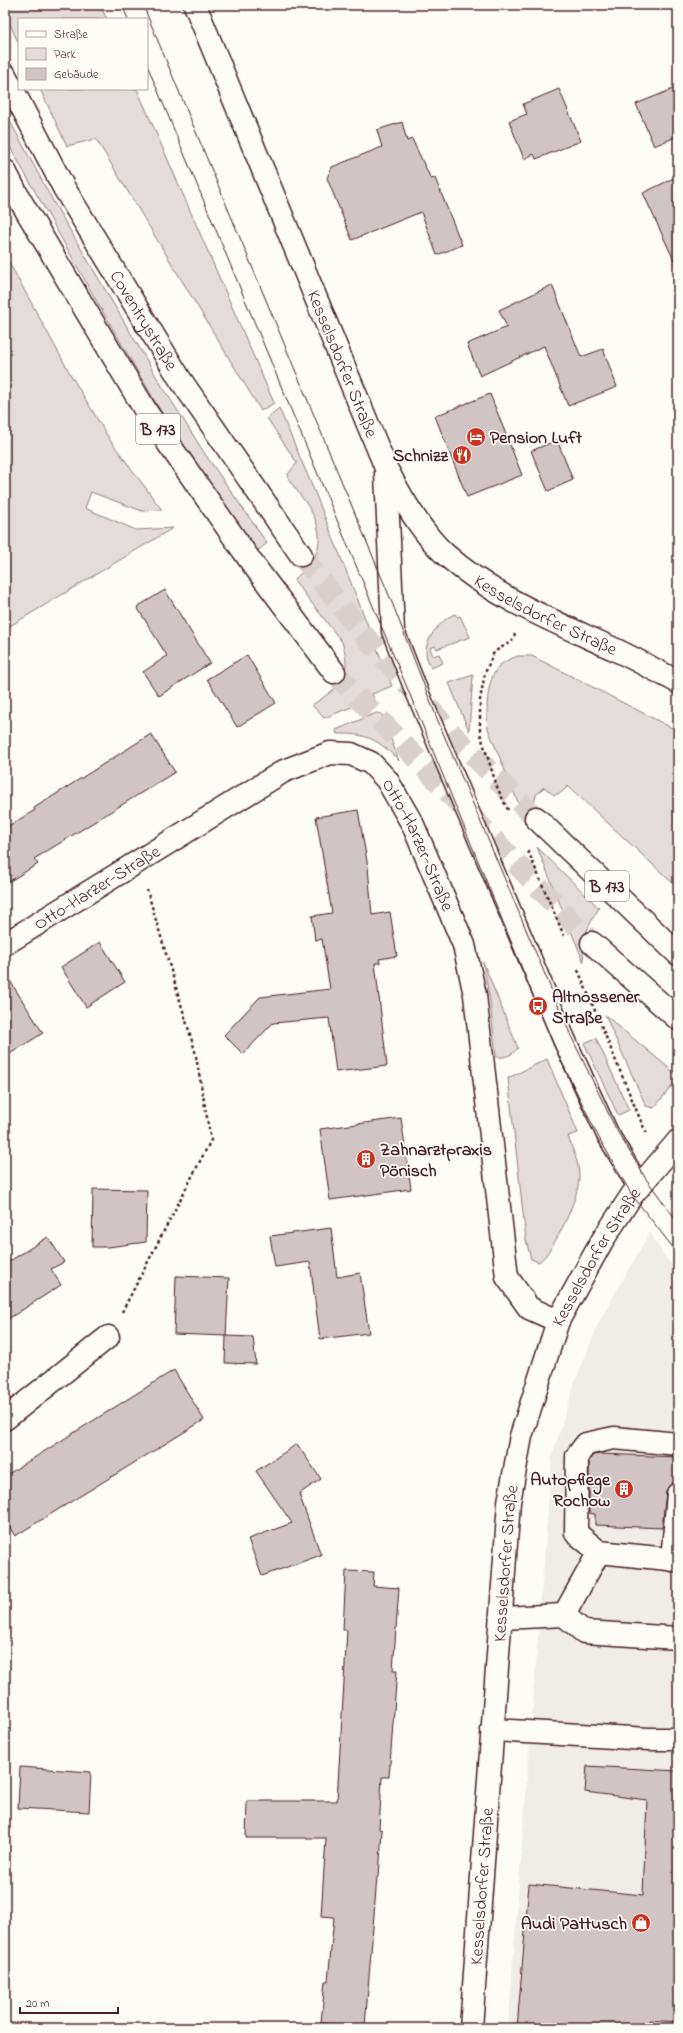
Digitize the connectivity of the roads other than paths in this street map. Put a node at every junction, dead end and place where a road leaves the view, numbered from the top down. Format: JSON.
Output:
{"nodes":[{"id":1,"x":195,"y":5,"type":"edge"},
{"id":2,"x":5,"y":75,"type":"edge"},
{"id":3,"x":5,"y":171,"type":"edge"},
{"id":4,"x":386,"y":468,"type":"junction"},
{"id":5,"x":301,"y":555,"type":"tunnel mouth"},
{"id":6,"x":334,"y":672,"type":"tunnel mouth"},
{"id":7,"x":678,"y":682,"type":"edge"},
{"id":8,"x":536,"y":818,"type":"tunnel mouth"},
{"id":9,"x":592,"y":943,"type":"tunnel mouth"},
{"id":10,"x":5,"y":944,"type":"edge"},
{"id":11,"x":678,"y":954,"type":"edge"},
{"id":12,"x":678,"y":1019,"type":"edge"},
{"id":13,"x":678,"y":1141,"type":"edge"},
{"id":14,"x":639,"y":1187,"type":"junction"},
{"id":15,"x":558,"y":1321,"type":"junction"},
{"id":16,"x":108,"y":1337,"type":"road end"},
{"id":17,"x":5,"y":1419,"type":"edge"},
{"id":18,"x":678,"y":1444,"type":"edge"},
{"id":19,"x":678,"y":1494,"type":"edge"},
{"id":20,"x":599,"y":1552,"type":"junction"},
{"id":21,"x":675,"y":1560,"type":"edge"},
{"id":22,"x":564,"y":1614,"type":"junction"},
{"id":23,"x":502,"y":1618,"type":"junction"},
{"id":24,"x":678,"y":1638,"type":"edge"},
{"id":25,"x":492,"y":1730,"type":"junction"},
{"id":26,"x":678,"y":1739,"type":"edge"},
{"id":27,"x":471,"y":2028,"type":"edge"}],
"edges":[{"from":1,"to":4,"type":"main road","name":"Kesselsdorfer Straße"},
{"from":2,"to":5,"type":"main road","name":"Coventrystraße","number":"B 173"},
{"from":3,"to":6,"type":"main road","number":"B 173"},
{"from":4,"to":7,"type":"main road","name":"Kesselsdorfer Straße"},
{"from":4,"to":14,"type":"main road"},
{"from":8,"to":11,"type":"main road","number":"B 173"},
{"from":9,"to":12,"type":"main road"},
{"from":10,"to":15,"type":"main road","name":"Otto-Harzer-Straße"},
{"from":13,"to":14,"type":"main road","name":"Kesselsdorfer Straße"},
{"from":14,"to":15,"type":"main road","name":"Kesselsdorfer Straße"},
{"from":15,"to":23,"type":"main road","name":"Kesselsdorfer Straße"},
{"from":16,"to":17,"type":"main road"},
{"from":18,"to":20,"type":"main road"},
{"from":19,"to":21,"type":"main road"},
{"from":20,"to":21,"type":"main road"},
{"from":20,"to":22,"type":"main road"},
{"from":22,"to":23,"type":"main road"},
{"from":22,"to":24,"type":"main road"},
{"from":23,"to":25,"type":"main road","name":"Kesselsdorfer Straße"},
{"from":25,"to":26,"type":"main road"},
{"from":25,"to":27,"type":"main road","name":"Kesselsdorfer Straße"}]}
